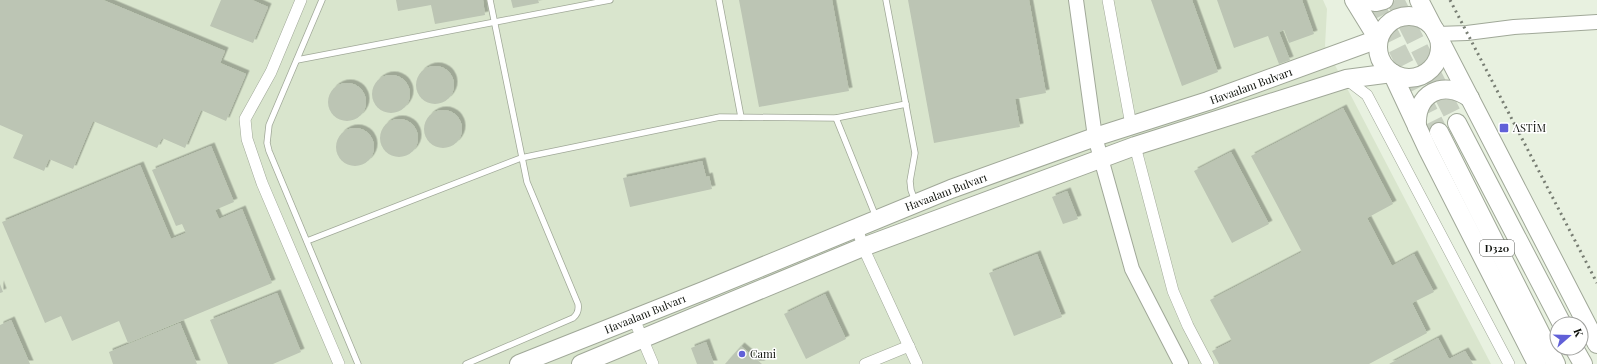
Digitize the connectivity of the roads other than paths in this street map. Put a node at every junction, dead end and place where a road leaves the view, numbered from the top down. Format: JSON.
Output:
{"nodes":[{"id":1,"x":301,"y":0,"type":"edge"},
{"id":2,"x":322,"y":0,"type":"edge"},
{"id":3,"x":490,"y":0,"type":"edge"},
{"id":4,"x":610,"y":0,"type":"edge"},
{"id":5,"x":719,"y":0,"type":"edge"},
{"id":6,"x":886,"y":0,"type":"edge"},
{"id":7,"x":1076,"y":0,"type":"edge"},
{"id":8,"x":1108,"y":0,"type":"edge"},
{"id":9,"x":1354,"y":0,"type":"edge"},
{"id":10,"x":1363,"y":0,"type":"edge"},
{"id":11,"x":1384,"y":0,"type":"edge"},
{"id":12,"x":1419,"y":0,"type":"edge"},
{"id":13,"x":495,"y":22,"type":"junction"},
{"id":14,"x":1597,"y":22,"type":"edge"},
{"id":15,"x":1437,"y":34,"type":"junction"},
{"id":16,"x":1378,"y":38,"type":"junction"},
{"id":17,"x":297,"y":60,"type":"junction"},
{"id":18,"x":1392,"y":73,"type":"junction"},
{"id":19,"x":1346,"y":80,"type":"junction"},
{"id":20,"x":1470,"y":98,"type":"junction"},
{"id":21,"x":906,"y":104,"type":"junction"},
{"id":22,"x":741,"y":117,"type":"junction"},
{"id":23,"x":836,"y":118,"type":"junction"},
{"id":24,"x":1457,"y":123,"type":"tunnel mouth"},
{"id":25,"x":1131,"y":125,"type":"junction"},
{"id":26,"x":1417,"y":127,"type":"junction"},
{"id":27,"x":1439,"y":132,"type":"tunnel mouth"},
{"id":28,"x":1095,"y":137,"type":"junction"},
{"id":29,"x":1135,"y":146,"type":"junction"},
{"id":30,"x":521,"y":158,"type":"junction"},
{"id":31,"x":1101,"y":159,"type":"junction"},
{"id":32,"x":916,"y":204,"type":"junction"},
{"id":33,"x":877,"y":219,"type":"junction"},
{"id":34,"x":924,"y":224,"type":"junction"},
{"id":35,"x":857,"y":227,"type":"junction"},
{"id":36,"x":884,"y":239,"type":"junction"},
{"id":37,"x":306,"y":241,"type":"junction"},
{"id":38,"x":863,"y":247,"type":"junction"},
{"id":39,"x":1558,"y":316,"type":"edge"},
{"id":40,"x":634,"y":319,"type":"junction"},
{"id":41,"x":642,"y":339,"type":"junction"},
{"id":42,"x":1597,"y":344,"type":"edge"},
{"id":43,"x":909,"y":346,"type":"junction"},
{"id":44,"x":339,"y":364,"type":"edge"},
{"id":45,"x":358,"y":364,"type":"edge"},
{"id":46,"x":466,"y":364,"type":"edge"},
{"id":47,"x":519,"y":364,"type":"edge"},
{"id":48,"x":581,"y":364,"type":"edge"},
{"id":49,"x":653,"y":364,"type":"edge"},
{"id":50,"x":865,"y":364,"type":"edge"},
{"id":51,"x":917,"y":364,"type":"edge"},
{"id":52,"x":1180,"y":364,"type":"edge"},
{"id":53,"x":1208,"y":364,"type":"edge"},
{"id":54,"x":1509,"y":364,"type":"edge"},
{"id":55,"x":1537,"y":364,"type":"edge"},
{"id":56,"x":1556,"y":364,"type":"edge"}],
"edges":[{"from":1,"to":44,"type":"street"},
{"from":2,"to":17,"type":"lane"},
{"from":3,"to":13,"type":"lane"},
{"from":4,"to":13,"type":"lane"},
{"from":5,"to":22,"type":"lane"},
{"from":6,"to":21,"type":"lane"},
{"from":7,"to":28,"type":"street"},
{"from":8,"to":25,"type":"street"},
{"from":9,"to":16,"type":"main road"},
{"from":10,"to":11,"type":"main road"},
{"from":12,"to":15,"type":"main road"},
{"from":13,"to":17,"type":"lane"},
{"from":13,"to":30,"type":"lane"},
{"from":14,"to":15,"type":"street"},
{"from":15,"to":16,"type":"main road"},
{"from":15,"to":18,"type":"main road"},
{"from":15,"to":20,"type":"main road"},
{"from":16,"to":18,"type":"main road"},
{"from":16,"to":25,"type":"main road","name":"Havaalanı Bulvarı"},
{"from":17,"to":37,"type":"lane"},
{"from":18,"to":19,"type":"main road","name":"Havaalanı Bulvarı"},
{"from":18,"to":26,"type":"main road"},
{"from":19,"to":29,"type":"main road","name":"Havaalanı Bulvarı"},
{"from":19,"to":54,"type":"street"},
{"from":20,"to":26,"type":"main road"},
{"from":20,"to":42,"type":"main road"},
{"from":21,"to":23,"type":"lane"},
{"from":21,"to":32,"type":"lane"},
{"from":22,"to":23,"type":"lane"},
{"from":22,"to":30,"type":"lane"},
{"from":23,"to":33,"type":"lane"},
{"from":24,"to":39,"type":"main road","number":"D320"},
{"from":25,"to":28,"type":"main road","name":"Havaalanı Bulvarı"},
{"from":25,"to":29,"type":"main road"},
{"from":26,"to":55,"type":"main road"},
{"from":27,"to":56,"type":"main road","number":"D320"},
{"from":28,"to":31,"type":"street"},
{"from":28,"to":32,"type":"main road","name":"Havaalanı Bulvarı"},
{"from":29,"to":31,"type":"main road","name":"Havaalanı Bulvarı"},
{"from":29,"to":53,"type":"street"},
{"from":30,"to":37,"type":"lane"},
{"from":30,"to":46,"type":"lane"},
{"from":31,"to":34,"type":"main road","name":"Havaalanı Bulvarı"},
{"from":31,"to":52,"type":"street"},
{"from":32,"to":33,"type":"main road","name":"Havaalanı Bulvarı"},
{"from":32,"to":34,"type":"main road"},
{"from":33,"to":35,"type":"main road","name":"Havaalanı Bulvarı"},
{"from":33,"to":36,"type":"main road"},
{"from":34,"to":36,"type":"main road","name":"Havaalanı Bulvarı"},
{"from":35,"to":38,"type":"street"},
{"from":35,"to":40,"type":"main road","name":"Havaalanı Bulvarı"},
{"from":36,"to":38,"type":"main road","name":"Havaalanı Bulvarı"},
{"from":37,"to":45,"type":"lane"},
{"from":38,"to":41,"type":"main road","name":"Havaalanı Bulvarı"},
{"from":38,"to":43,"type":"street"},
{"from":40,"to":41,"type":"street"},
{"from":40,"to":47,"type":"main road","name":"Havaalanı Bulvarı"},
{"from":41,"to":48,"type":"main road","name":"Havaalanı Bulvarı"},
{"from":41,"to":49,"type":"street"},
{"from":43,"to":50,"type":"street"},
{"from":43,"to":51,"type":"street"}]}
